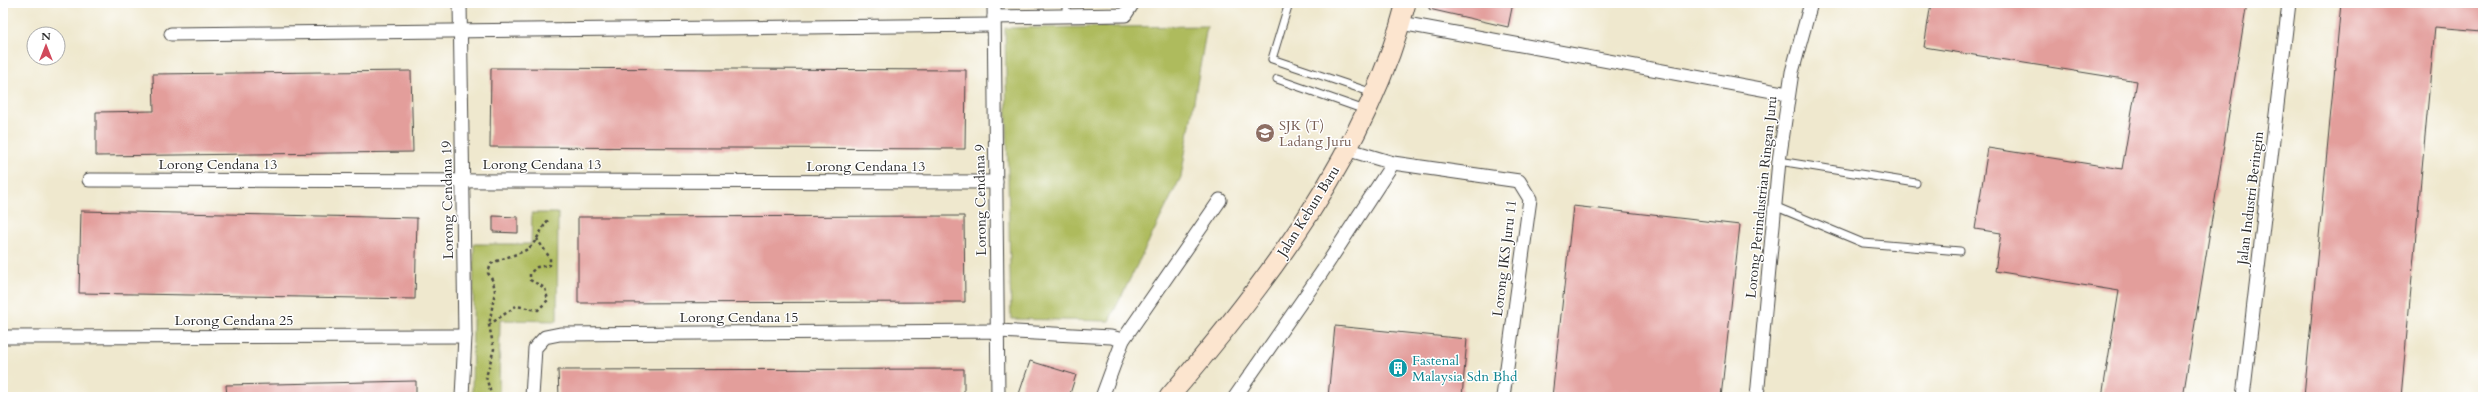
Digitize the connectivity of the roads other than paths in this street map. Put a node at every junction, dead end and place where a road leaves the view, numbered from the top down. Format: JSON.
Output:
{"nodes":[{"id":1,"x":460,"y":3,"type":"edge"},
{"id":2,"x":994,"y":3,"type":"edge"},
{"id":3,"x":1066,"y":3,"type":"edge"},
{"id":4,"x":1133,"y":3,"type":"edge"},
{"id":5,"x":1289,"y":3,"type":"edge"},
{"id":6,"x":1406,"y":3,"type":"edge"},
{"id":7,"x":1811,"y":3,"type":"edge"},
{"id":8,"x":2289,"y":3,"type":"edge"},
{"id":9,"x":1066,"y":16,"type":"junction"},
{"id":10,"x":993,"y":21,"type":"junction"},
{"id":11,"x":1401,"y":23,"type":"junction"},
{"id":12,"x":460,"y":29,"type":"junction"},
{"id":13,"x":171,"y":34,"type":"dead end"},
{"id":14,"x":1278,"y":79,"type":"dead end"},
{"id":15,"x":1375,"y":94,"type":"junction"},
{"id":16,"x":1788,"y":94,"type":"junction"},
{"id":17,"x":1368,"y":111,"type":"junction"},
{"id":18,"x":1346,"y":149,"type":"junction"},
{"id":19,"x":1779,"y":161,"type":"junction"},
{"id":20,"x":1393,"y":163,"type":"junction"},
{"id":21,"x":89,"y":180,"type":"dead end"},
{"id":22,"x":463,"y":180,"type":"junction"},
{"id":23,"x":996,"y":182,"type":"junction"},
{"id":24,"x":1916,"y":183,"type":"dead end"},
{"id":25,"x":1220,"y":200,"type":"dead end"},
{"id":26,"x":1774,"y":206,"type":"junction"},
{"id":27,"x":1960,"y":251,"type":"dead end"},
{"id":28,"x":998,"y":331,"type":"junction"},
{"id":29,"x":465,"y":336,"type":"junction"},
{"id":30,"x":3,"y":337,"type":"edge"},
{"id":31,"x":1123,"y":340,"type":"junction"},
{"id":32,"x":462,"y":397,"type":"edge"},
{"id":33,"x":532,"y":397,"type":"edge"},
{"id":34,"x":998,"y":397,"type":"edge"},
{"id":35,"x":1102,"y":397,"type":"edge"},
{"id":36,"x":1170,"y":397,"type":"edge"},
{"id":37,"x":1235,"y":397,"type":"edge"},
{"id":38,"x":1502,"y":397,"type":"edge"},
{"id":39,"x":1757,"y":397,"type":"edge"},
{"id":40,"x":2243,"y":397,"type":"edge"}],
"edges":[{"from":1,"to":12,"type":"street","name":"Lorong Cendana 19"},
{"from":2,"to":10,"type":"street","name":"Lorong Cendana 9"},
{"from":3,"to":9,"type":"lane"},
{"from":4,"to":9,"type":"street"},
{"from":5,"to":15,"type":"lane"},
{"from":6,"to":11,"type":"street","name":"Jalan Kebun Baru"},
{"from":7,"to":16,"type":"street","name":"Lorong Perindustrian Ringan Juru"},
{"from":8,"to":40,"type":"street","name":"Jalan Industri Beringin"},
{"from":9,"to":10,"type":"street"},
{"from":10,"to":12,"type":"street"},
{"from":10,"to":23,"type":"street","name":"Lorong Cendana 9"},
{"from":11,"to":15,"type":"street","name":"Jalan Kebun Baru"},
{"from":11,"to":16,"type":"street"},
{"from":12,"to":13,"type":"street"},
{"from":12,"to":22,"type":"street","name":"Lorong Cendana 19"},
{"from":14,"to":17,"type":"lane"},
{"from":15,"to":17,"type":"street","name":"Jalan Kebun Baru"},
{"from":16,"to":19,"type":"street","name":"Lorong Perindustrian Ringan Juru"},
{"from":17,"to":18,"type":"street","name":"Jalan Kebun Baru"},
{"from":18,"to":20,"type":"street","name":"Lorong IKS Juru 11"},
{"from":18,"to":36,"type":"street","name":"Jalan Kebun Baru"},
{"from":19,"to":24,"type":"lane"},
{"from":19,"to":26,"type":"street","name":"Lorong Perindustrian Ringan Juru"},
{"from":20,"to":37,"type":"street"},
{"from":20,"to":38,"type":"street","name":"Lorong IKS Juru 11"},
{"from":21,"to":22,"type":"street","name":"Lorong Cendana 13"},
{"from":22,"to":23,"type":"street","name":"Lorong Cendana 13"},
{"from":22,"to":29,"type":"street","name":"Lorong Cendana 19"},
{"from":23,"to":28,"type":"street","name":"Lorong Cendana 9"},
{"from":25,"to":31,"type":"street"},
{"from":26,"to":27,"type":"lane"},
{"from":26,"to":39,"type":"street","name":"Lorong Perindustrian Ringan Juru"},
{"from":28,"to":31,"type":"street","name":"Lorong Cendana 15"},
{"from":28,"to":33,"type":"street","name":"Lorong Cendana 15"},
{"from":28,"to":34,"type":"street","name":"Lorong Cendana 9"},
{"from":29,"to":30,"type":"street","name":"Lorong Cendana 25"},
{"from":29,"to":32,"type":"street","name":"Lorong Cendana 19"},
{"from":31,"to":35,"type":"street"}]}
